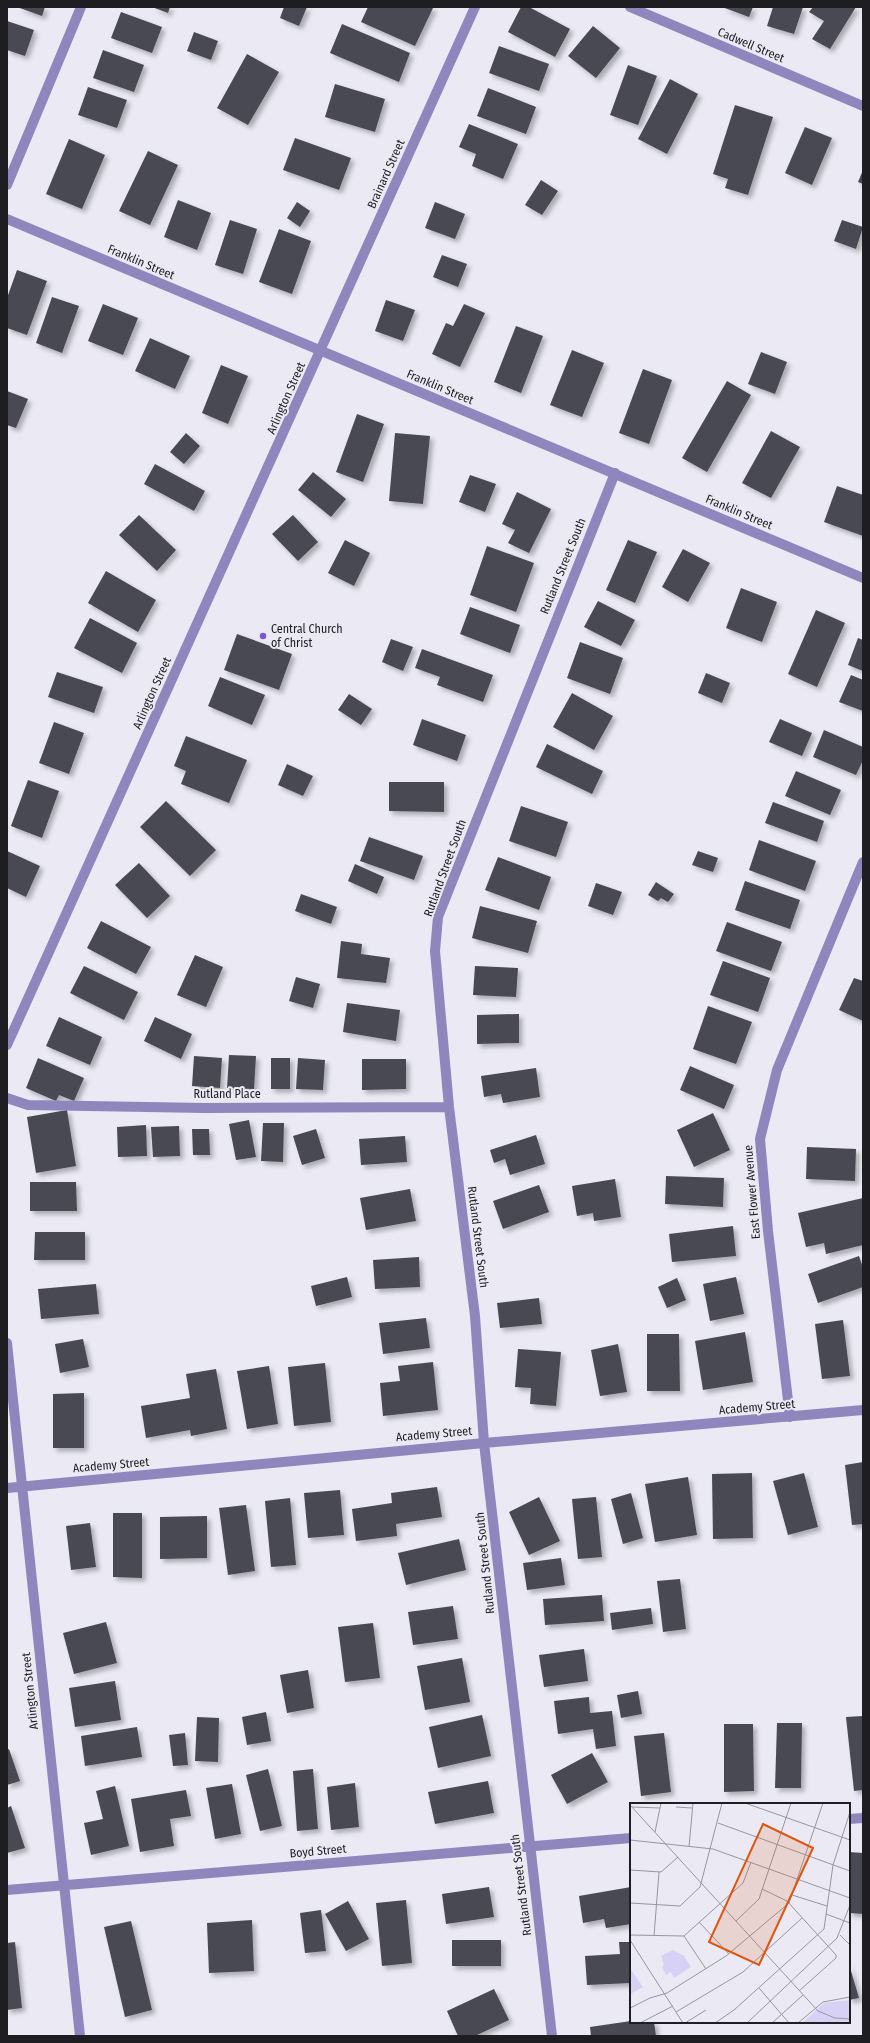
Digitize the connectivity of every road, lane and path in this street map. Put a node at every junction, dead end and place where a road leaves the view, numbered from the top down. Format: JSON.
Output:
{"nodes":[{"id":1,"x":81,"y":7,"type":"edge"},
{"id":2,"x":475,"y":7,"type":"edge"},
{"id":3,"x":630,"y":7,"type":"edge"},
{"id":4,"x":863,"y":106,"type":"edge"},
{"id":5,"x":7,"y":185,"type":"edge"},
{"id":6,"x":7,"y":219,"type":"edge"},
{"id":7,"x":321,"y":351,"type":"junction"},
{"id":8,"x":615,"y":473,"type":"junction"},
{"id":9,"x":863,"y":578,"type":"edge"},
{"id":10,"x":863,"y":862,"type":"edge"},
{"id":11,"x":7,"y":1045,"type":"edge"},
{"id":12,"x":7,"y":1098,"type":"edge"},
{"id":13,"x":449,"y":1107,"type":"junction"},
{"id":14,"x":7,"y":1343,"type":"edge"},
{"id":15,"x":863,"y":1410,"type":"edge"},
{"id":16,"x":790,"y":1417,"type":"junction"},
{"id":17,"x":484,"y":1442,"type":"junction"},
{"id":18,"x":23,"y":1487,"type":"junction"},
{"id":19,"x":7,"y":1488,"type":"edge"},
{"id":20,"x":863,"y":1818,"type":"edge"},
{"id":21,"x":850,"y":1819,"type":"edge"},
{"id":22,"x":630,"y":1838,"type":"edge"},
{"id":23,"x":530,"y":1847,"type":"junction"},
{"id":24,"x":63,"y":1885,"type":"junction"},
{"id":25,"x":7,"y":1890,"type":"edge"},
{"id":26,"x":80,"y":2036,"type":"edge"},
{"id":27,"x":552,"y":2036,"type":"edge"}],
"edges":[{"from":1,"to":5,"type":"street"},
{"from":2,"to":7,"type":"street","name":"Brainard Street"},
{"from":3,"to":4,"type":"street","name":"Cadwell Street"},
{"from":6,"to":7,"type":"street","name":"Franklin Street"},
{"from":7,"to":8,"type":"street","name":"Franklin Street"},
{"from":7,"to":11,"type":"street","name":"Arlington Street"},
{"from":8,"to":9,"type":"street","name":"Franklin Street"},
{"from":8,"to":13,"type":"street","name":"Rutland Street South"},
{"from":10,"to":16,"type":"street","name":"East Flower Avenue"},
{"from":12,"to":13,"type":"street","name":"Rutland Place"},
{"from":13,"to":17,"type":"street","name":"Rutland Street South"},
{"from":14,"to":18,"type":"street","name":"Arlington Street"},
{"from":15,"to":16,"type":"street","name":"Academy Street"},
{"from":16,"to":17,"type":"street","name":"Academy Street"},
{"from":17,"to":18,"type":"street","name":"Academy Street"},
{"from":17,"to":23,"type":"street","name":"Rutland Street South"},
{"from":18,"to":19,"type":"street","name":"Academy Street"},
{"from":18,"to":24,"type":"street","name":"Arlington Street"},
{"from":20,"to":21,"type":"street"},
{"from":22,"to":23,"type":"street","name":"Boyd Street"},
{"from":23,"to":24,"type":"street","name":"Boyd Street"},
{"from":23,"to":27,"type":"street","name":"Rutland Street South"},
{"from":24,"to":25,"type":"street","name":"Boyd Street"},
{"from":24,"to":26,"type":"street","name":"Arlington Street"}]}
